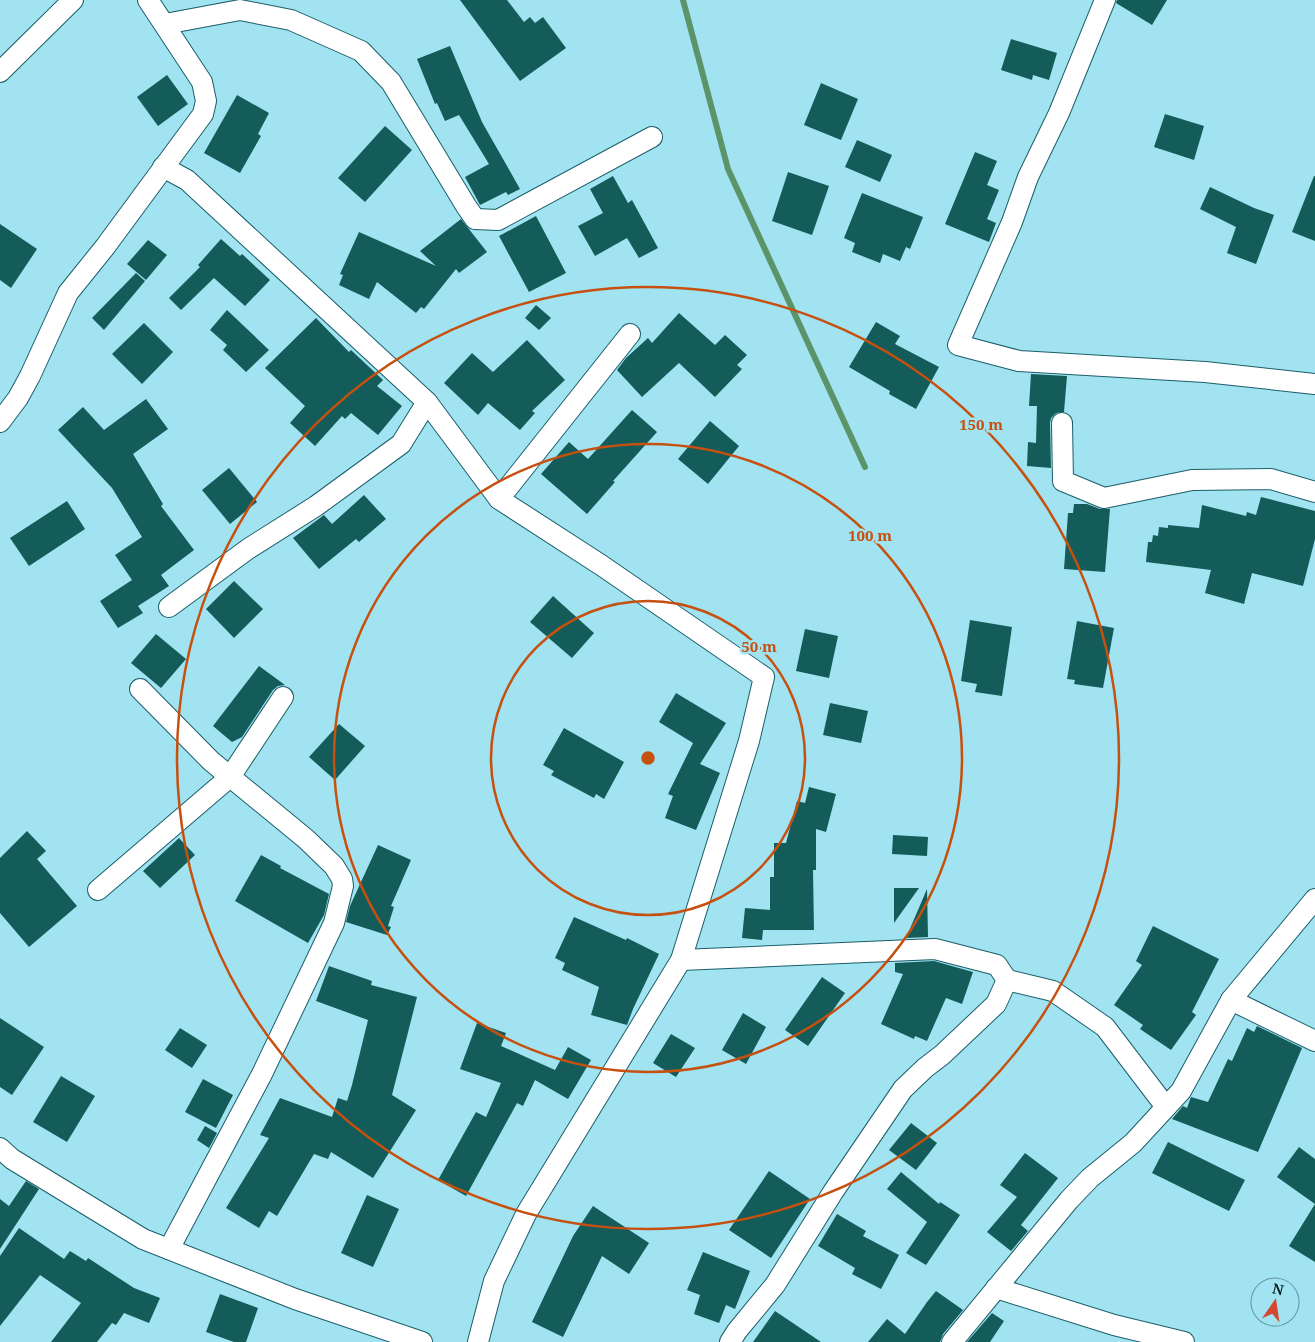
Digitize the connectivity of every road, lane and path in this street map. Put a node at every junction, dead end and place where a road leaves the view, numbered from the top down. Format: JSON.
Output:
{"nodes":[{"id":1,"x":72,"y":0,"type":"edge"},
{"id":2,"x":148,"y":0,"type":"edge"},
{"id":3,"x":1105,"y":0,"type":"edge"},
{"id":4,"x":166,"y":24,"type":"junction"},
{"id":5,"x":0,"y":72,"type":"edge"},
{"id":6,"x":652,"y":137,"type":"dead end"},
{"id":7,"x":163,"y":167,"type":"junction"},
{"id":8,"x":630,"y":334,"type":"dead end"},
{"id":9,"x":1315,"y":384,"type":"edge"},
{"id":10,"x":427,"y":402,"type":"junction"},
{"id":11,"x":0,"y":422,"type":"edge"},
{"id":12,"x":1062,"y":423,"type":"dead end"},
{"id":13,"x":1315,"y":492,"type":"edge"},
{"id":14,"x":499,"y":499,"type":"junction"},
{"id":15,"x":169,"y":607,"type":"dead end"},
{"id":16,"x":140,"y":689,"type":"dead end"},
{"id":17,"x":283,"y":697,"type":"dead end"},
{"id":18,"x":230,"y":776,"type":"junction"},
{"id":19,"x":98,"y":890,"type":"dead end"},
{"id":20,"x":1315,"y":899,"type":"edge"},
{"id":21,"x":681,"y":960,"type":"junction"},
{"id":22,"x":1007,"y":980,"type":"junction"},
{"id":23,"x":1231,"y":1000,"type":"junction"},
{"id":24,"x":1315,"y":1041,"type":"edge"},
{"id":25,"x":1166,"y":1107,"type":"junction"},
{"id":26,"x":0,"y":1148,"type":"edge"},
{"id":27,"x":169,"y":1249,"type":"junction"},
{"id":28,"x":996,"y":1288,"type":"junction"},
{"id":29,"x":422,"y":1342,"type":"edge"},
{"id":30,"x":478,"y":1342,"type":"edge"},
{"id":31,"x":730,"y":1342,"type":"edge"},
{"id":32,"x":952,"y":1342,"type":"edge"},
{"id":33,"x":1184,"y":1342,"type":"edge"}],
"edges":[{"from":1,"to":5,"type":"street"},
{"from":2,"to":4,"type":"street"},
{"from":3,"to":9,"type":"street"},
{"from":4,"to":6,"type":"street"},
{"from":4,"to":7,"type":"street"},
{"from":7,"to":10,"type":"street"},
{"from":7,"to":11,"type":"street"},
{"from":8,"to":14,"type":"street"},
{"from":10,"to":14,"type":"street"},
{"from":10,"to":15,"type":"street"},
{"from":12,"to":13,"type":"street"},
{"from":14,"to":21,"type":"street"},
{"from":16,"to":18,"type":"street"},
{"from":17,"to":18,"type":"street"},
{"from":18,"to":19,"type":"street"},
{"from":18,"to":27,"type":"street"},
{"from":20,"to":23,"type":"street"},
{"from":21,"to":22,"type":"street"},
{"from":21,"to":30,"type":"street"},
{"from":22,"to":25,"type":"street"},
{"from":22,"to":31,"type":"street"},
{"from":23,"to":24,"type":"street"},
{"from":23,"to":25,"type":"street"},
{"from":25,"to":28,"type":"street"},
{"from":26,"to":27,"type":"street"},
{"from":27,"to":29,"type":"street"},
{"from":28,"to":32,"type":"street"},
{"from":28,"to":33,"type":"street"}]}
